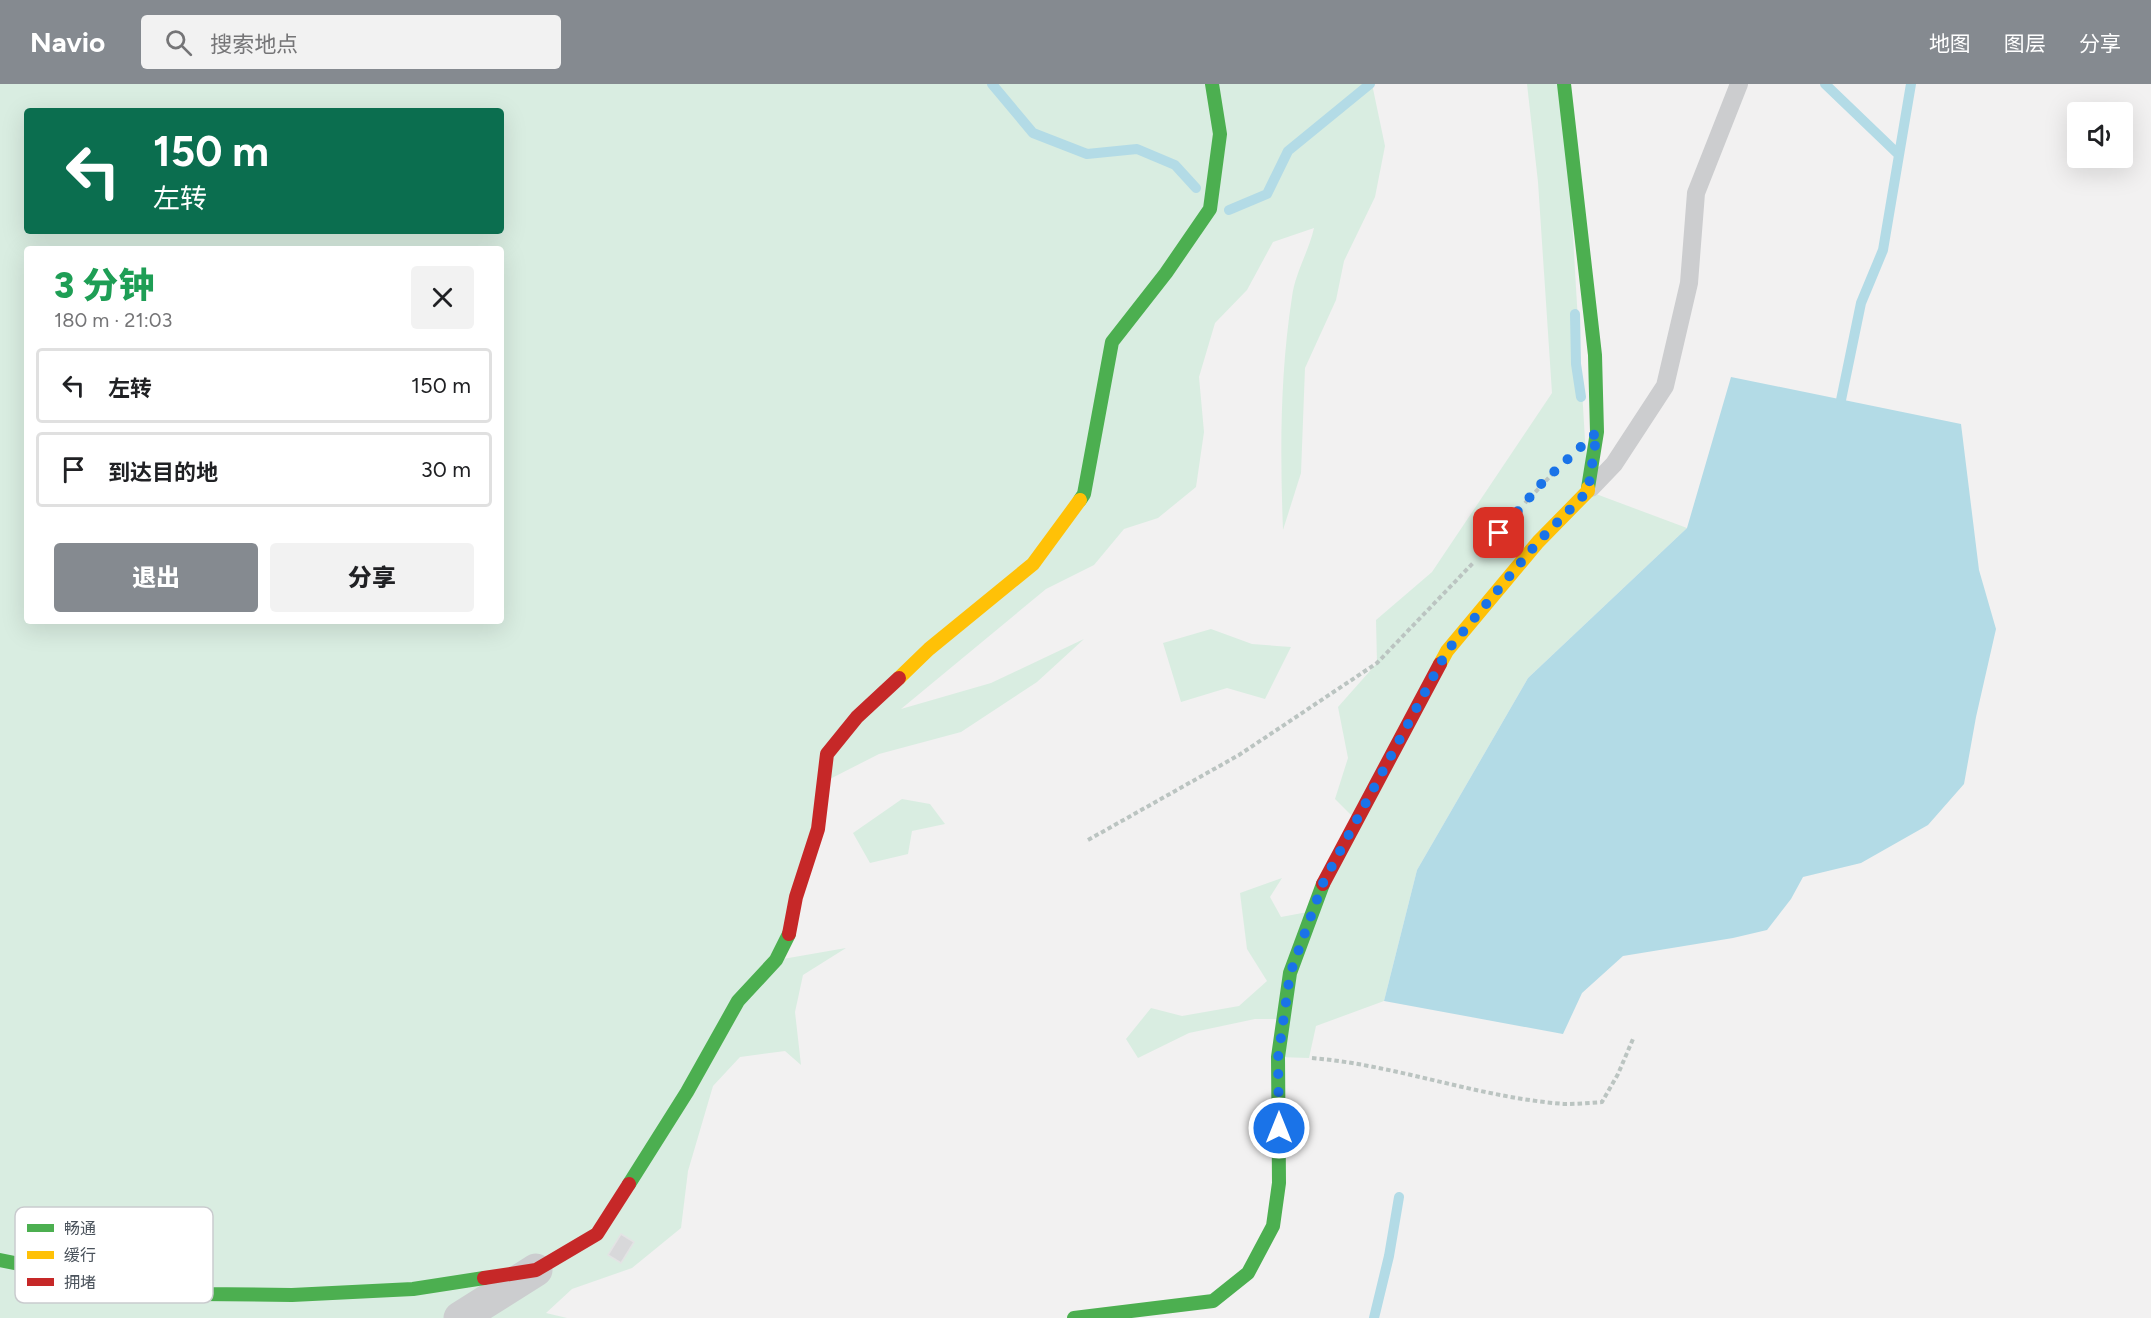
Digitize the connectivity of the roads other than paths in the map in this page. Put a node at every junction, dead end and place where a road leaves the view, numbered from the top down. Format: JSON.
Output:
{"nodes":[{"id":1,"x":1212,"y":84,"type":"edge"},
{"id":2,"x":1564,"y":84,"type":"edge"},
{"id":3,"x":1739,"y":84,"type":"edge"},
{"id":4,"x":1588,"y":491,"type":"junction"},
{"id":5,"x":0,"y":1260,"type":"edge"},
{"id":6,"x":15,"y":1263,"type":"edge"},
{"id":7,"x":536,"y":1270,"type":"junction"},
{"id":8,"x":213,"y":1294,"type":"edge"},
{"id":9,"x":460,"y":1318,"type":"edge"},
{"id":10,"x":1074,"y":1318,"type":"edge"}],
"edges":[{"from":1,"to":7,"type":"street"},
{"from":2,"to":4,"type":"street"},
{"from":3,"to":4,"type":"lane"},
{"from":4,"to":10,"type":"street"},
{"from":5,"to":6,"type":"street"},
{"from":7,"to":8,"type":"street"},
{"from":7,"to":9,"type":"street"}]}
